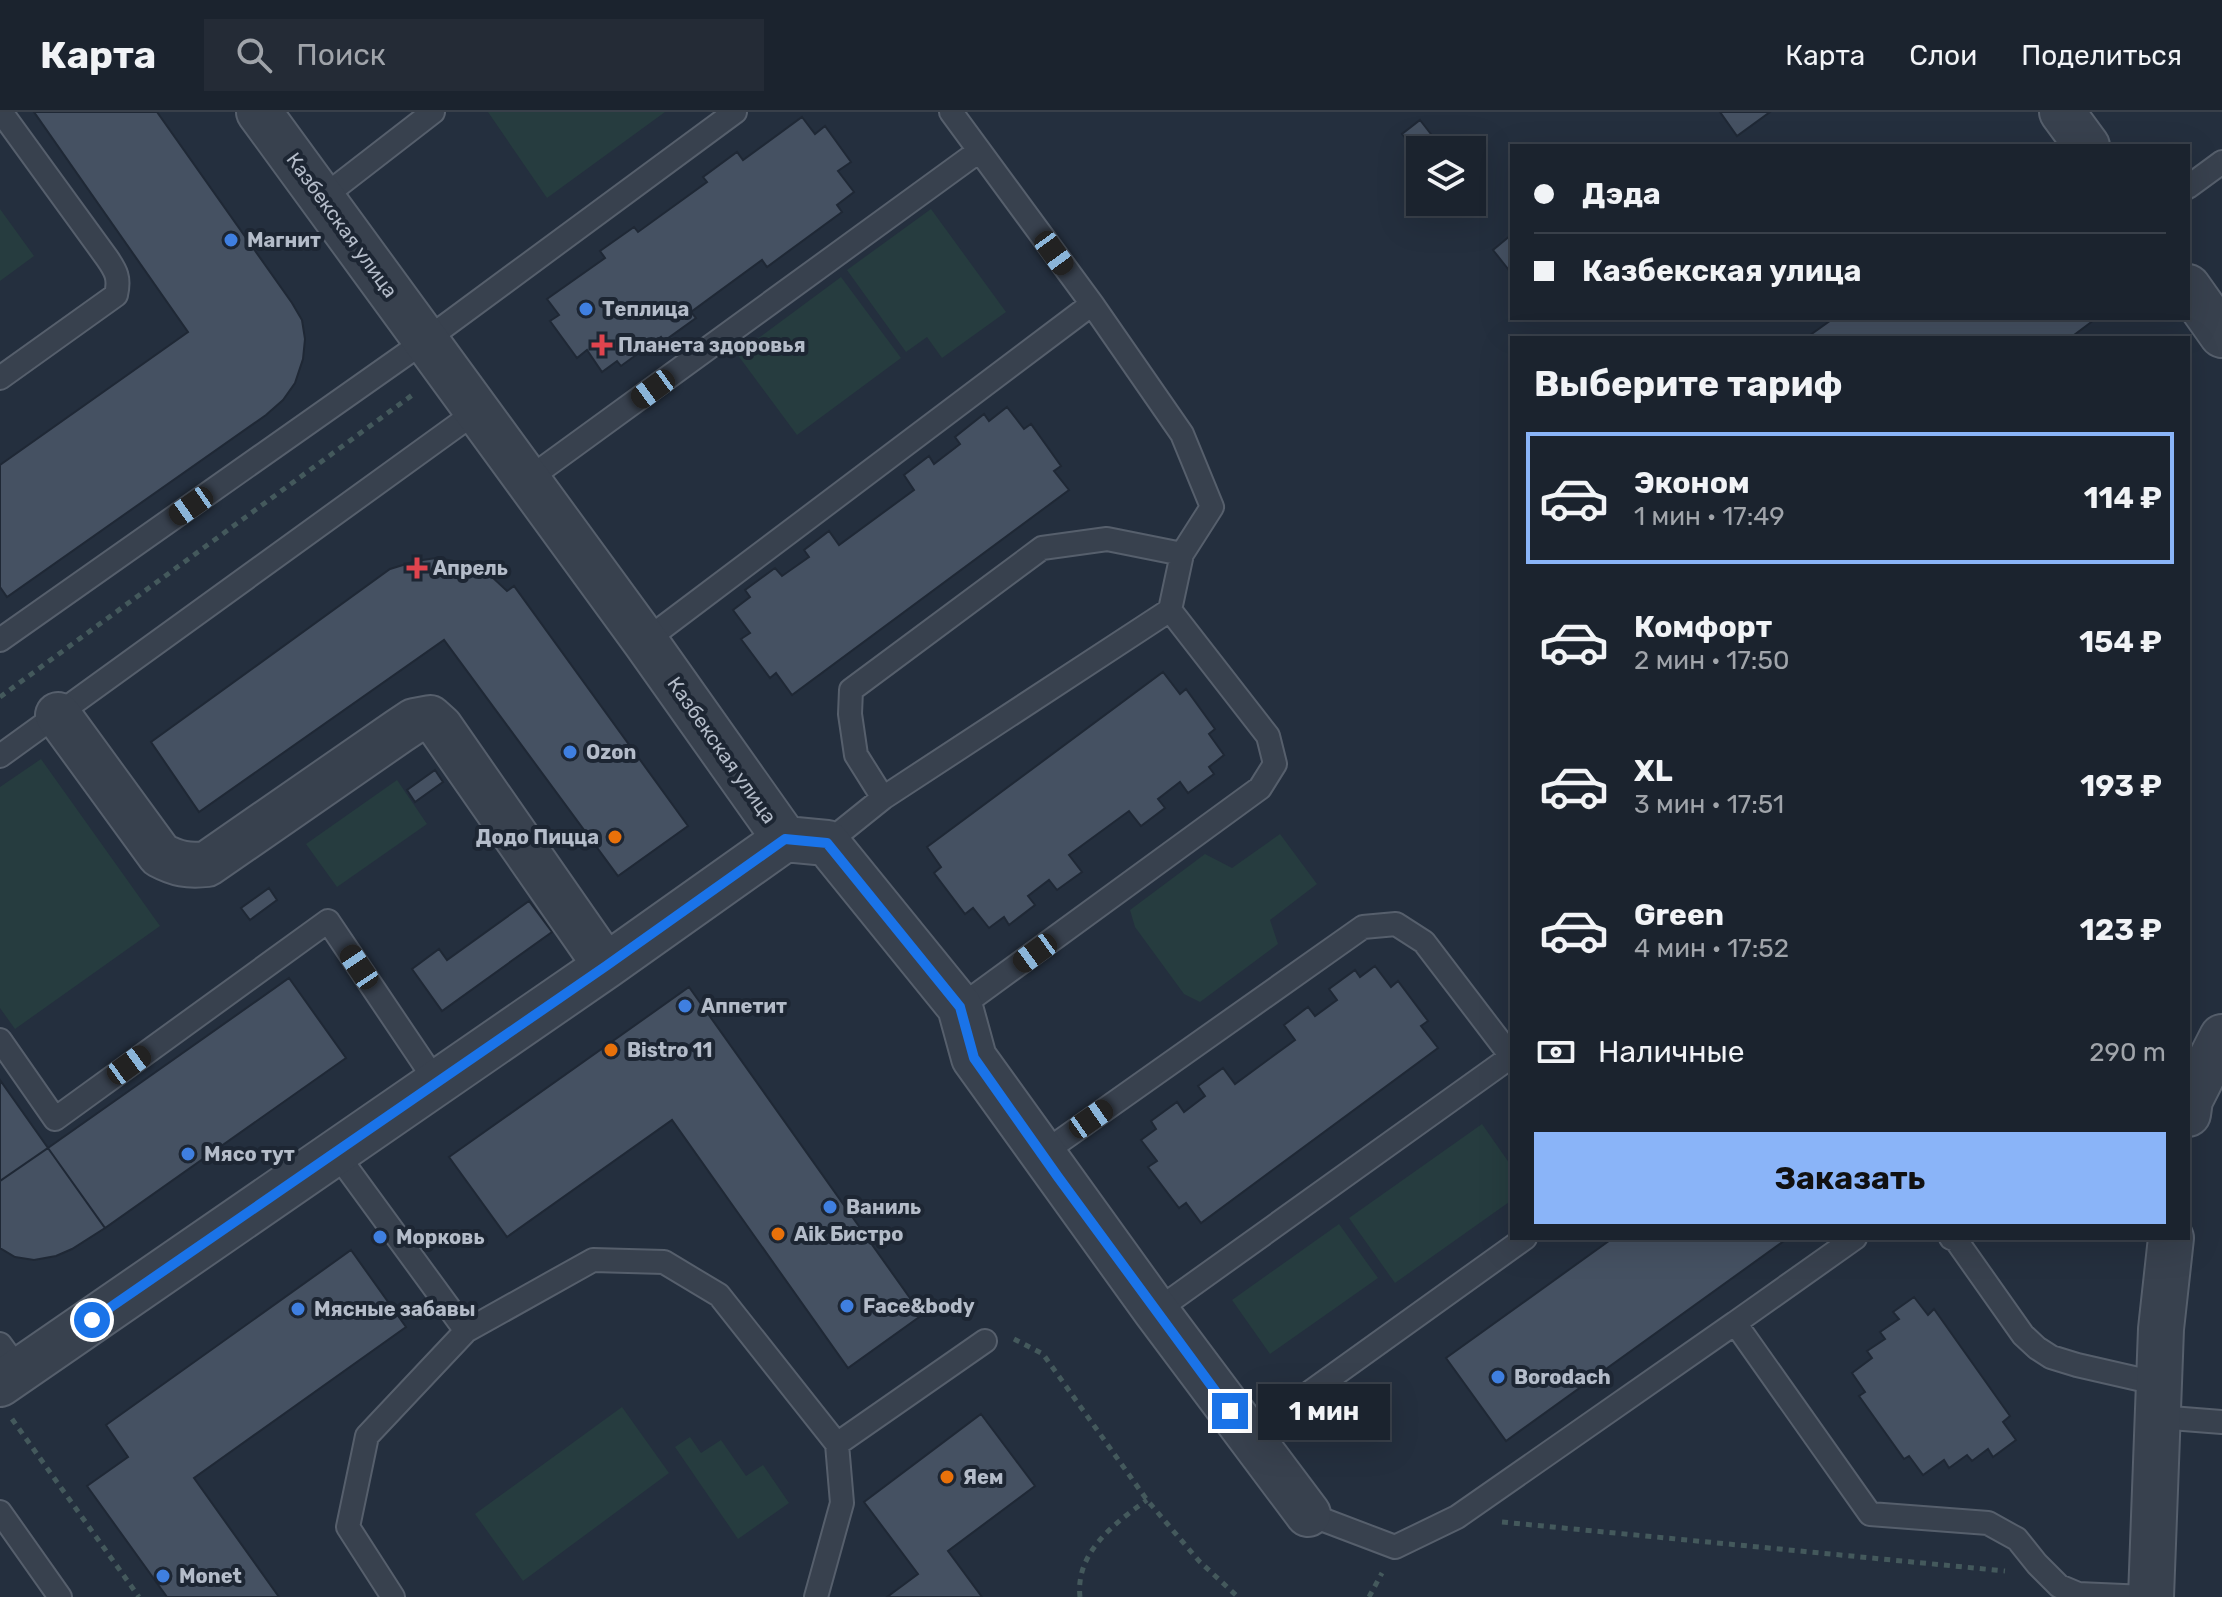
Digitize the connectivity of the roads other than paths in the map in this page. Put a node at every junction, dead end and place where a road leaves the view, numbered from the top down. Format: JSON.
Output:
{"nodes":[{"id":1,"x":1,"y":112,"type":"edge"},
{"id":2,"x":259,"y":112,"type":"edge"},
{"id":3,"x":433,"y":112,"type":"edge"},
{"id":4,"x":735,"y":112,"type":"edge"},
{"id":5,"x":951,"y":112,"type":"edge"},
{"id":6,"x":2062,"y":112,"type":"edge"},
{"id":7,"x":2086,"y":144,"type":"edge"},
{"id":8,"x":979,"y":151,"type":"junction"},
{"id":9,"x":2222,"y":162,"type":"edge"},
{"id":10,"x":2190,"y":186,"type":"edge"},
{"id":11,"x":322,"y":198,"type":"junction"},
{"id":12,"x":2190,"y":290,"type":"edge"},
{"id":13,"x":1092,"y":304,"type":"junction"},
{"id":14,"x":2220,"y":329,"type":"edge"},
{"id":15,"x":436,"y":355,"type":"junction"},
{"id":16,"x":0,"y":378,"type":"edge"},
{"id":17,"x":477,"y":411,"type":"junction"},
{"id":18,"x":527,"y":480,"type":"junction"},
{"id":19,"x":1182,"y":554,"type":"junction"},
{"id":20,"x":1170,"y":610,"type":"junction"},
{"id":21,"x":3,"y":633,"type":"edge"},
{"id":22,"x":645,"y":641,"type":"junction"},
{"id":23,"x":58,"y":715,"type":"junction"},
{"id":24,"x":0,"y":756,"type":"edge"},
{"id":25,"x":883,"y":798,"type":"junction"},
{"id":26,"x":806,"y":841,"type":"junction"},
{"id":27,"x":606,"y":966,"type":"junction"},
{"id":28,"x":960,"y":1007,"type":"junction"},
{"id":29,"x":2222,"y":1037,"type":"edge"},
{"id":30,"x":0,"y":1040,"type":"edge"},
{"id":31,"x":1510,"y":1053,"type":"edge"},
{"id":32,"x":1510,"y":1057,"type":"edge"},
{"id":33,"x":437,"y":1083,"type":"junction"},
{"id":34,"x":2190,"y":1100,"type":"edge"},
{"id":35,"x":336,"y":1153,"type":"junction"},
{"id":36,"x":1042,"y":1154,"type":"junction"},
{"id":37,"x":1522,"y":1240,"type":"edge"},
{"id":38,"x":1852,"y":1240,"type":"edge"},
{"id":39,"x":1956,"y":1240,"type":"edge"},
{"id":40,"x":2171,"y":1240,"type":"edge"},
{"id":41,"x":1156,"y":1311,"type":"junction"},
{"id":42,"x":1735,"y":1323,"type":"junction"},
{"id":43,"x":466,"y":1331,"type":"junction"},
{"id":44,"x":985,"y":1341,"type":"road end"},
{"id":45,"x":7,"y":1379,"type":"edge"},
{"id":46,"x":2159,"y":1401,"type":"junction"},
{"id":47,"x":2222,"y":1422,"type":"edge"},
{"id":48,"x":1249,"y":1436,"type":"junction"},
{"id":49,"x":837,"y":1444,"type":"junction"},
{"id":50,"x":0,"y":1512,"type":"edge"},
{"id":51,"x":1308,"y":1514,"type":"joint"},
{"id":52,"x":60,"y":1597,"type":"edge"},
{"id":53,"x":393,"y":1597,"type":"edge"},
{"id":54,"x":816,"y":1597,"type":"edge"},
{"id":55,"x":2149,"y":1597,"type":"edge"}],
"edges":[{"from":1,"to":16,"type":"lane"},
{"from":2,"to":11,"type":"street","name":"Казбекская улица"},
{"from":3,"to":11,"type":"lane"},
{"from":4,"to":15,"type":"lane"},
{"from":5,"to":8,"type":"lane"},
{"from":6,"to":7,"type":"street"},
{"from":8,"to":13,"type":"lane"},
{"from":8,"to":18,"type":"lane"},
{"from":9,"to":10,"type":"lane"},
{"from":11,"to":15,"type":"street","name":"Казбекская улица"},
{"from":12,"to":14,"type":"street"},
{"from":13,"to":19,"type":"lane"},
{"from":13,"to":22,"type":"lane"},
{"from":15,"to":17,"type":"street","name":"Казбекская улица"},
{"from":15,"to":21,"type":"lane"},
{"from":17,"to":18,"type":"street","name":"Казбекская улица"},
{"from":17,"to":23,"type":"lane"},
{"from":18,"to":22,"type":"street","name":"Казбекская улица"},
{"from":19,"to":20,"type":"lane"},
{"from":19,"to":25,"type":"lane"},
{"from":20,"to":25,"type":"lane"},
{"from":20,"to":28,"type":"lane"},
{"from":22,"to":26,"type":"street","name":"Казбекская улица"},
{"from":23,"to":24,"type":"lane"},
{"from":23,"to":27,"type":"street"},
{"from":25,"to":26,"type":"lane"},
{"from":26,"to":27,"type":"street"},
{"from":26,"to":28,"type":"street","name":"Казбекская улица"},
{"from":27,"to":33,"type":"street"},
{"from":28,"to":36,"type":"street","name":"Казбекская улица"},
{"from":29,"to":34,"type":"street"},
{"from":30,"to":33,"type":"lane"},
{"from":31,"to":36,"type":"lane"},
{"from":32,"to":41,"type":"lane"},
{"from":33,"to":35,"type":"street"},
{"from":35,"to":43,"type":"lane"},
{"from":35,"to":45,"type":"street"},
{"from":36,"to":41,"type":"street","name":"Казбекская улица"},
{"from":37,"to":48,"type":"lane"},
{"from":38,"to":42,"type":"lane"},
{"from":39,"to":46,"type":"lane"},
{"from":40,"to":46,"type":"street"},
{"from":41,"to":48,"type":"street","name":"Казбекская улица"},
{"from":42,"to":51,"type":"lane"},
{"from":42,"to":55,"type":"lane"},
{"from":43,"to":49,"type":"lane"},
{"from":43,"to":53,"type":"lane"},
{"from":44,"to":49,"type":"lane"},
{"from":46,"to":47,"type":"lane"},
{"from":46,"to":55,"type":"street"},
{"from":48,"to":51,"type":"street","name":"Казбекская улица"},
{"from":49,"to":54,"type":"lane"},
{"from":50,"to":52,"type":"lane"}]}
